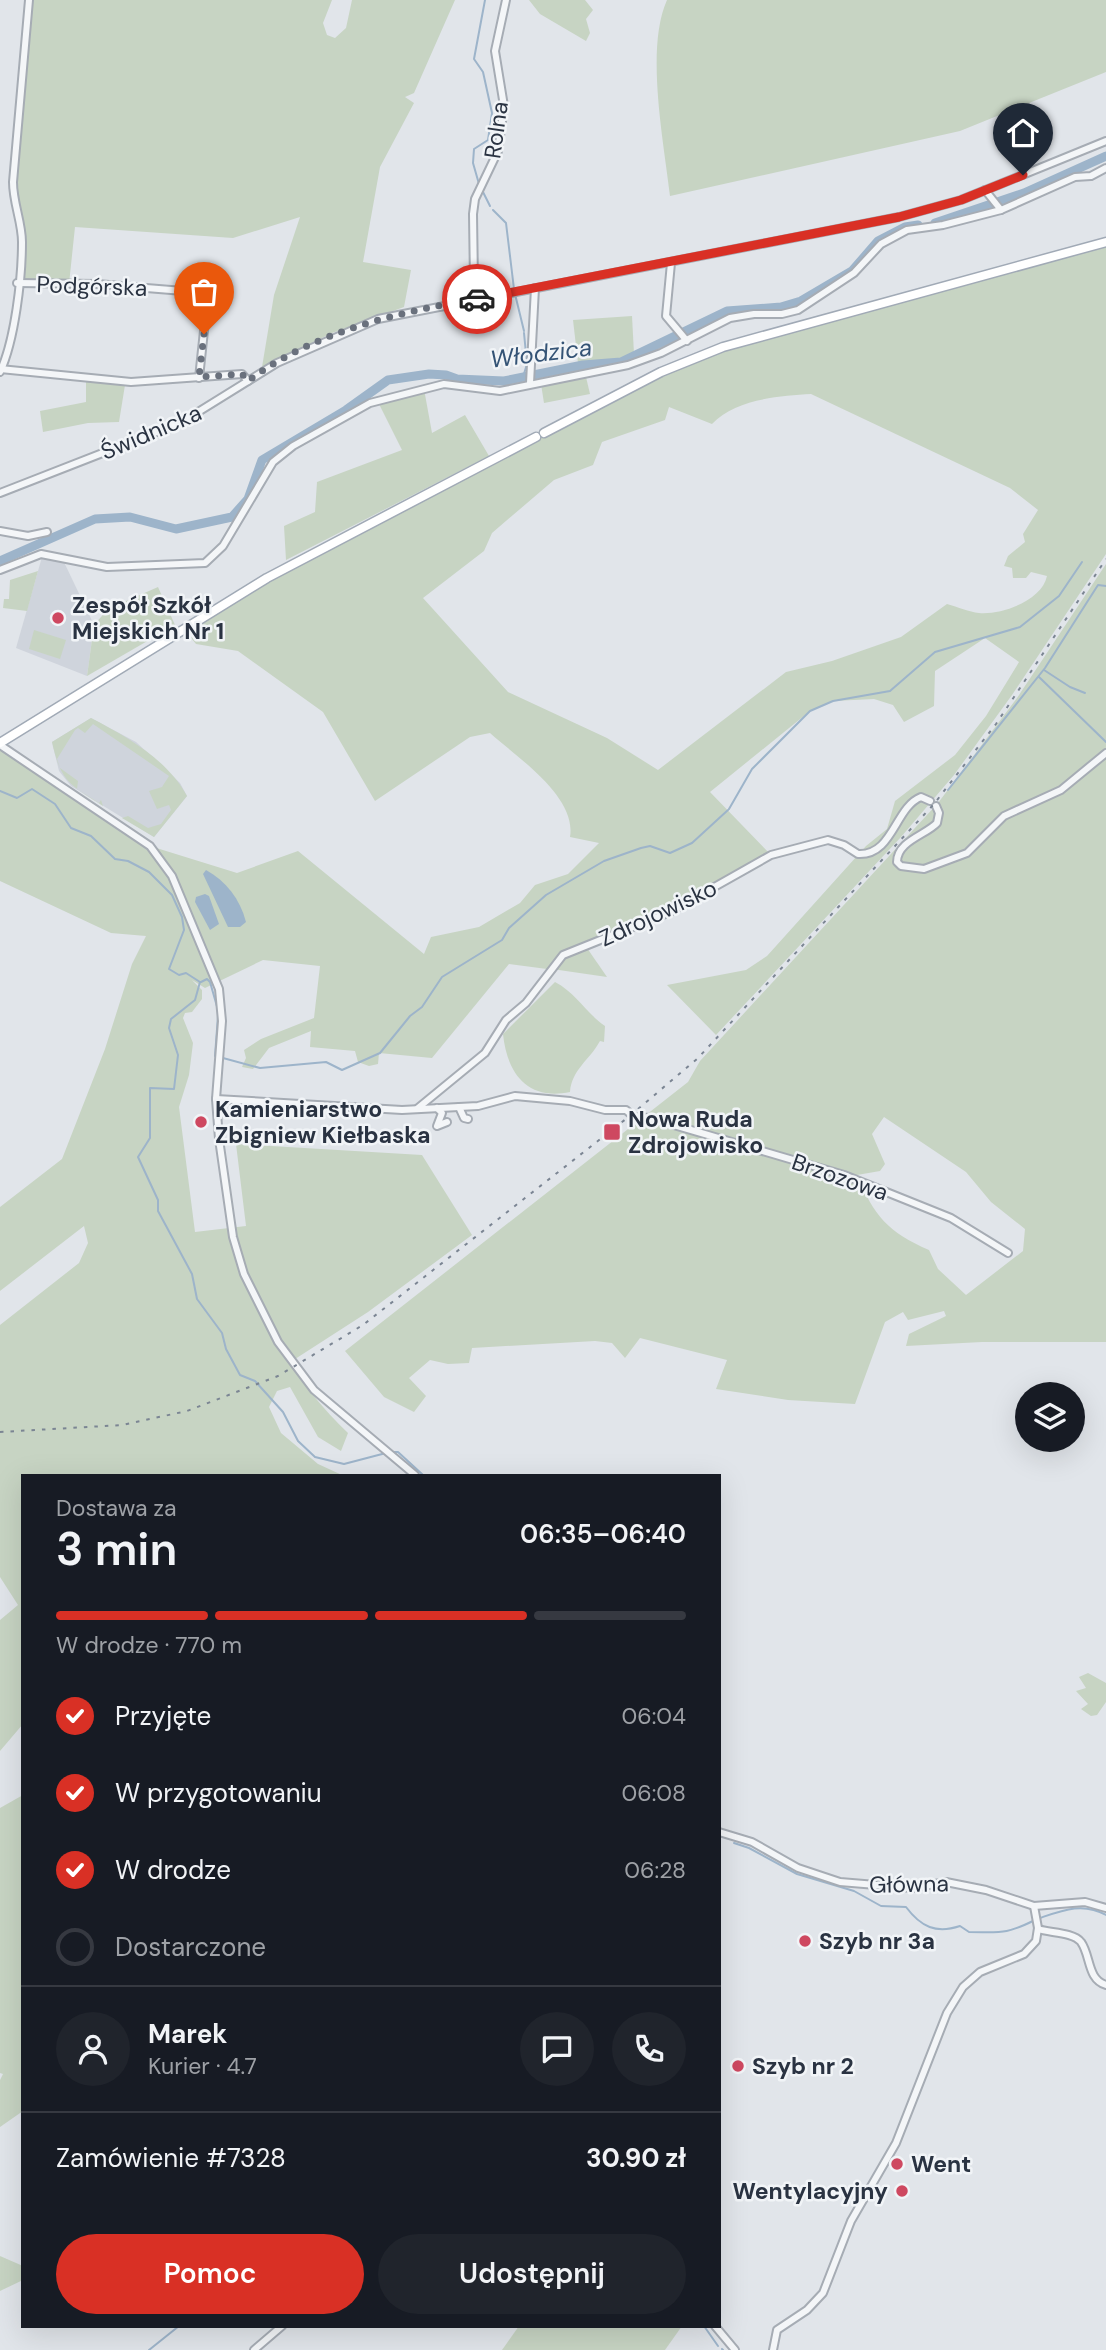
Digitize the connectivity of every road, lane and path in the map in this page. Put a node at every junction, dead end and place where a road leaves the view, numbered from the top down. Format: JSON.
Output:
{"nodes":[{"id":1,"x":29,"y":0,"type":"edge"},
{"id":2,"x":506,"y":0,"type":"edge"},
{"id":3,"x":1106,"y":141,"type":"edge"},
{"id":4,"x":1106,"y":168,"type":"edge"},
{"id":5,"x":985,"y":190,"type":"junction"},
{"id":6,"x":998,"y":209,"type":"junction"},
{"id":7,"x":1106,"y":242,"type":"edge"},
{"id":8,"x":671,"y":263,"type":"junction"},
{"id":9,"x":17,"y":283,"type":"junction"},
{"id":10,"x":535,"y":288,"type":"junction"},
{"id":11,"x":477,"y":299,"type":"junction"},
{"id":12,"x":686,"y":340,"type":"junction"},
{"id":13,"x":1,"y":369,"type":"edge"},
{"id":14,"x":199,"y":377,"type":"junction"},
{"id":15,"x":248,"y":381,"type":"junction"},
{"id":16,"x":530,"y":382,"type":"junction"},
{"id":17,"x":0,"y":493,"type":"edge"},
{"id":18,"x":0,"y":531,"type":"edge"},
{"id":19,"x":47,"y":532,"type":"dead end"},
{"id":20,"x":0,"y":570,"type":"edge"},
{"id":21,"x":0,"y":744,"type":"edge"},
{"id":22,"x":1106,"y":753,"type":"edge"},
{"id":23,"x":216,"y":1099,"type":"junction"},
{"id":24,"x":459,"y":1107,"type":"junction"},
{"id":25,"x":418,"y":1108,"type":"junction"},
{"id":26,"x":437,"y":1108,"type":"junction"},
{"id":27,"x":468,"y":1119,"type":"dead end"},
{"id":28,"x":447,"y":1122,"type":"dead end"},
{"id":29,"x":1008,"y":1253,"type":"dead end"},
{"id":30,"x":414,"y":1474,"type":"edge"},
{"id":31,"x":721,"y":1833,"type":"edge"},
{"id":32,"x":1034,"y":1906,"type":"junction"},
{"id":33,"x":1106,"y":1908,"type":"edge"},
{"id":34,"x":1037,"y":1923,"type":"junction"},
{"id":35,"x":1106,"y":1984,"type":"edge"},
{"id":36,"x":280,"y":2328,"type":"edge"},
{"id":37,"x":717,"y":2328,"type":"edge"},
{"id":38,"x":254,"y":2350,"type":"edge"},
{"id":39,"x":734,"y":2350,"type":"edge"},
{"id":40,"x":773,"y":2350,"type":"edge"}],
"edges":[{"from":1,"to":9,"type":"street"},
{"from":2,"to":11,"type":"street","name":"Rolna"},
{"from":3,"to":5,"type":"street","name":"Świdnicka"},
{"from":4,"to":6,"type":"street"},
{"from":5,"to":6,"type":"street"},
{"from":5,"to":8,"type":"street","name":"Świdnicka"},
{"from":6,"to":12,"type":"street"},
{"from":7,"to":21,"type":"main road"},
{"from":8,"to":10,"type":"street","name":"Świdnicka"},
{"from":8,"to":12,"type":"street"},
{"from":9,"to":13,"type":"street"},
{"from":9,"to":14,"type":"street","name":"Podgórska"},
{"from":10,"to":11,"type":"street","name":"Świdnicka"},
{"from":10,"to":16,"type":"street"},
{"from":11,"to":15,"type":"street","name":"Świdnicka"},
{"from":12,"to":16,"type":"street"},
{"from":13,"to":14,"type":"street"},
{"from":14,"to":15,"type":"street"},
{"from":15,"to":17,"type":"street","name":"Świdnicka"},
{"from":16,"to":20,"type":"street"},
{"from":18,"to":19,"type":"street"},
{"from":21,"to":23,"type":"street"},
{"from":22,"to":25,"type":"street","name":"Zdrojowisko"},
{"from":23,"to":25,"type":"street"},
{"from":23,"to":30,"type":"street"},
{"from":24,"to":26,"type":"street"},
{"from":24,"to":27,"type":"street"},
{"from":24,"to":29,"type":"street","name":"Brzozowa"},
{"from":25,"to":26,"type":"street"},
{"from":26,"to":28,"type":"street"},
{"from":31,"to":32,"type":"street","name":"Główna"},
{"from":32,"to":33,"type":"street","name":"Główna"},
{"from":32,"to":34,"type":"street"},
{"from":34,"to":35,"type":"street"},
{"from":34,"to":40,"type":"street"},
{"from":36,"to":38,"type":"street"},
{"from":37,"to":39,"type":"street"}]}
